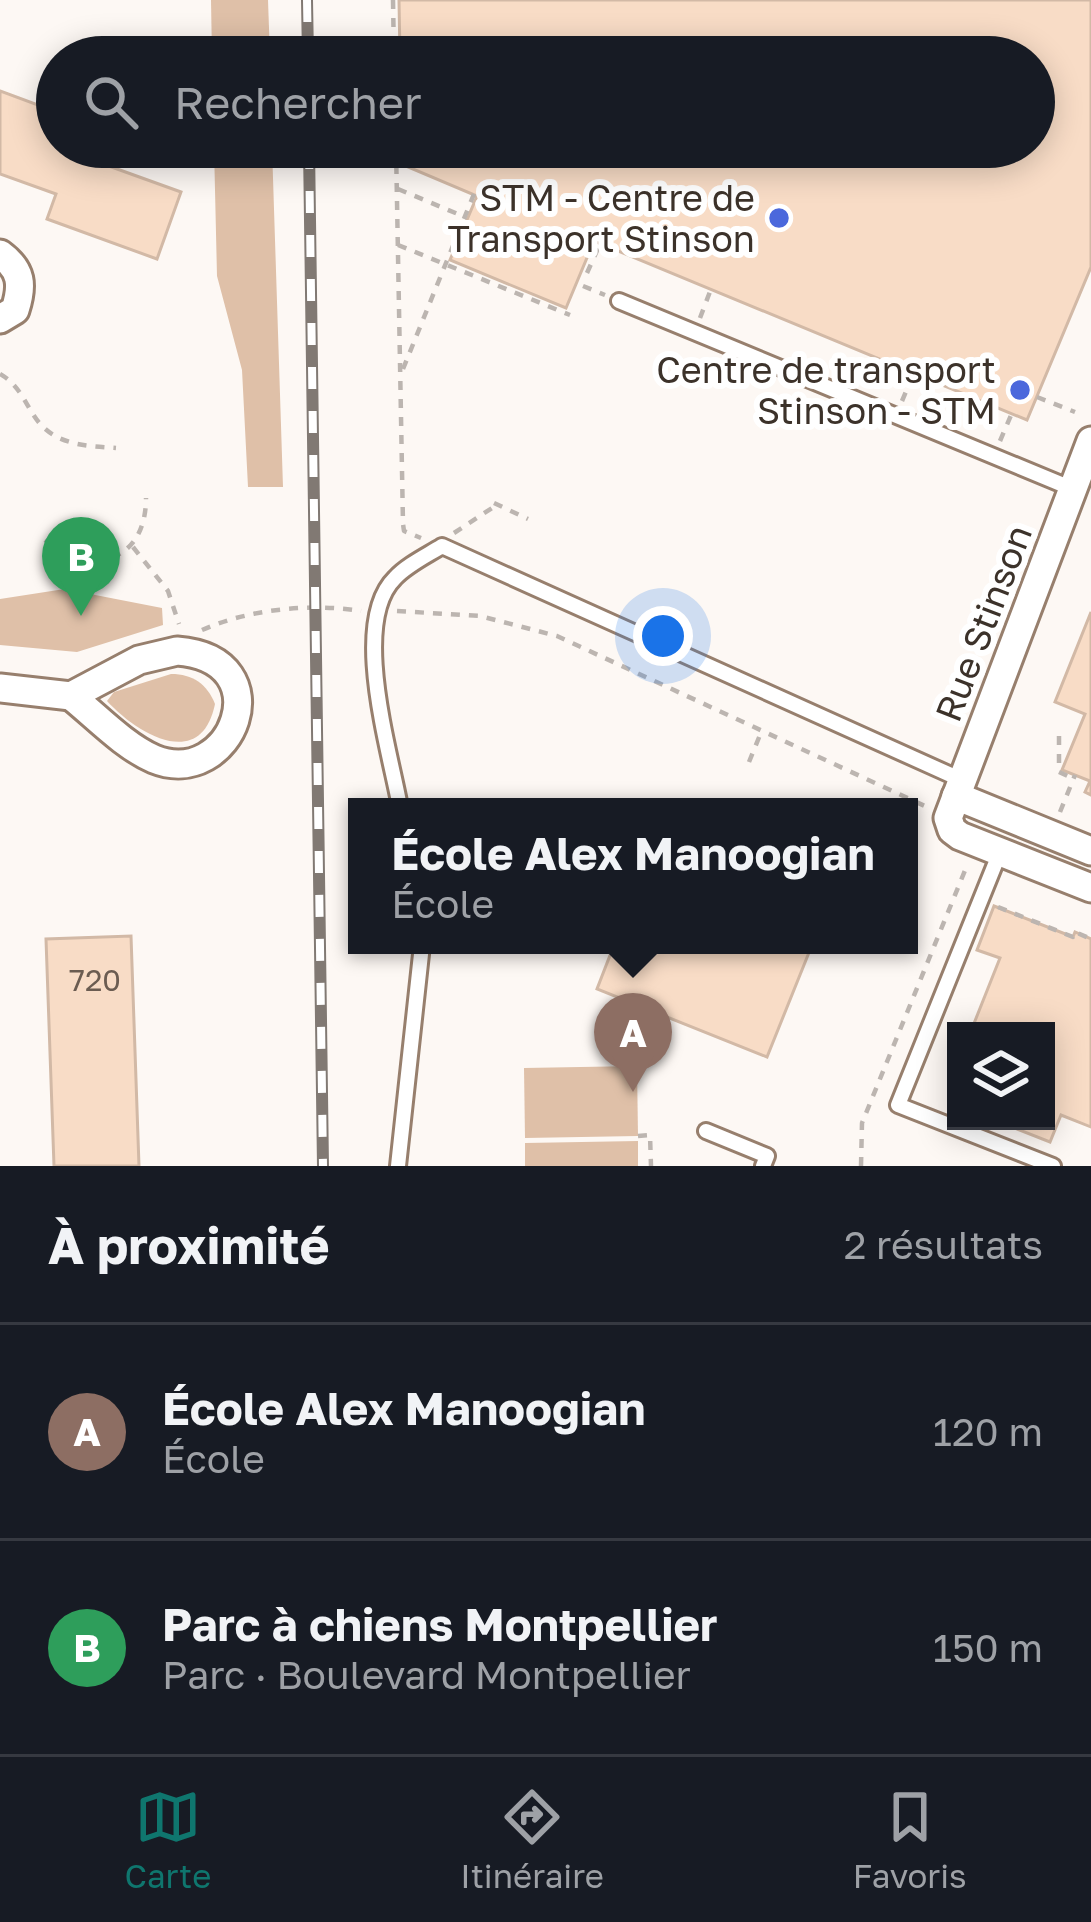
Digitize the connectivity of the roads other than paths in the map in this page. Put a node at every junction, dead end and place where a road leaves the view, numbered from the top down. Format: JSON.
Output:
{"nodes":[{"id":1,"x":0,"y":254,"type":"edge"},
{"id":2,"x":619,"y":301,"type":"dead end"},
{"id":3,"x":0,"y":320,"type":"edge"},
{"id":4,"x":1091,"y":442,"type":"edge"},
{"id":5,"x":1073,"y":489,"type":"junction"},
{"id":6,"x":0,"y":688,"type":"edge"},
{"id":7,"x":71,"y":696,"type":"junction"},
{"id":8,"x":959,"y":788,"type":"junction"},
{"id":9,"x":398,"y":798,"type":"edge"},
{"id":10,"x":1091,"y":851,"type":"edge"},
{"id":11,"x":1000,"y":852,"type":"junction"},
{"id":12,"x":1091,"y":888,"type":"edge"},
{"id":13,"x":421,"y":954,"type":"edge"},
{"id":14,"x":706,"y":1131,"type":"dead end"},
{"id":15,"x":398,"y":1166,"type":"edge"},
{"id":16,"x":763,"y":1166,"type":"edge"},
{"id":17,"x":1053,"y":1166,"type":"edge"}],
"edges":[{"from":1,"to":3,"type":"street"},
{"from":2,"to":5,"type":"lane"},
{"from":4,"to":5,"type":"street","name":"Rue Stinson"},
{"from":5,"to":8,"type":"street","name":"Rue Stinson"},
{"from":6,"to":7,"type":"street"},
{"from":7,"to":7,"type":"street"},
{"from":8,"to":9,"type":"lane"},
{"from":8,"to":10,"type":"street"},
{"from":8,"to":11,"type":"street","name":"Rue Stinson"},
{"from":11,"to":12,"type":"street"},
{"from":11,"to":17,"type":"lane"},
{"from":13,"to":15,"type":"lane"},
{"from":14,"to":16,"type":"lane"}]}
